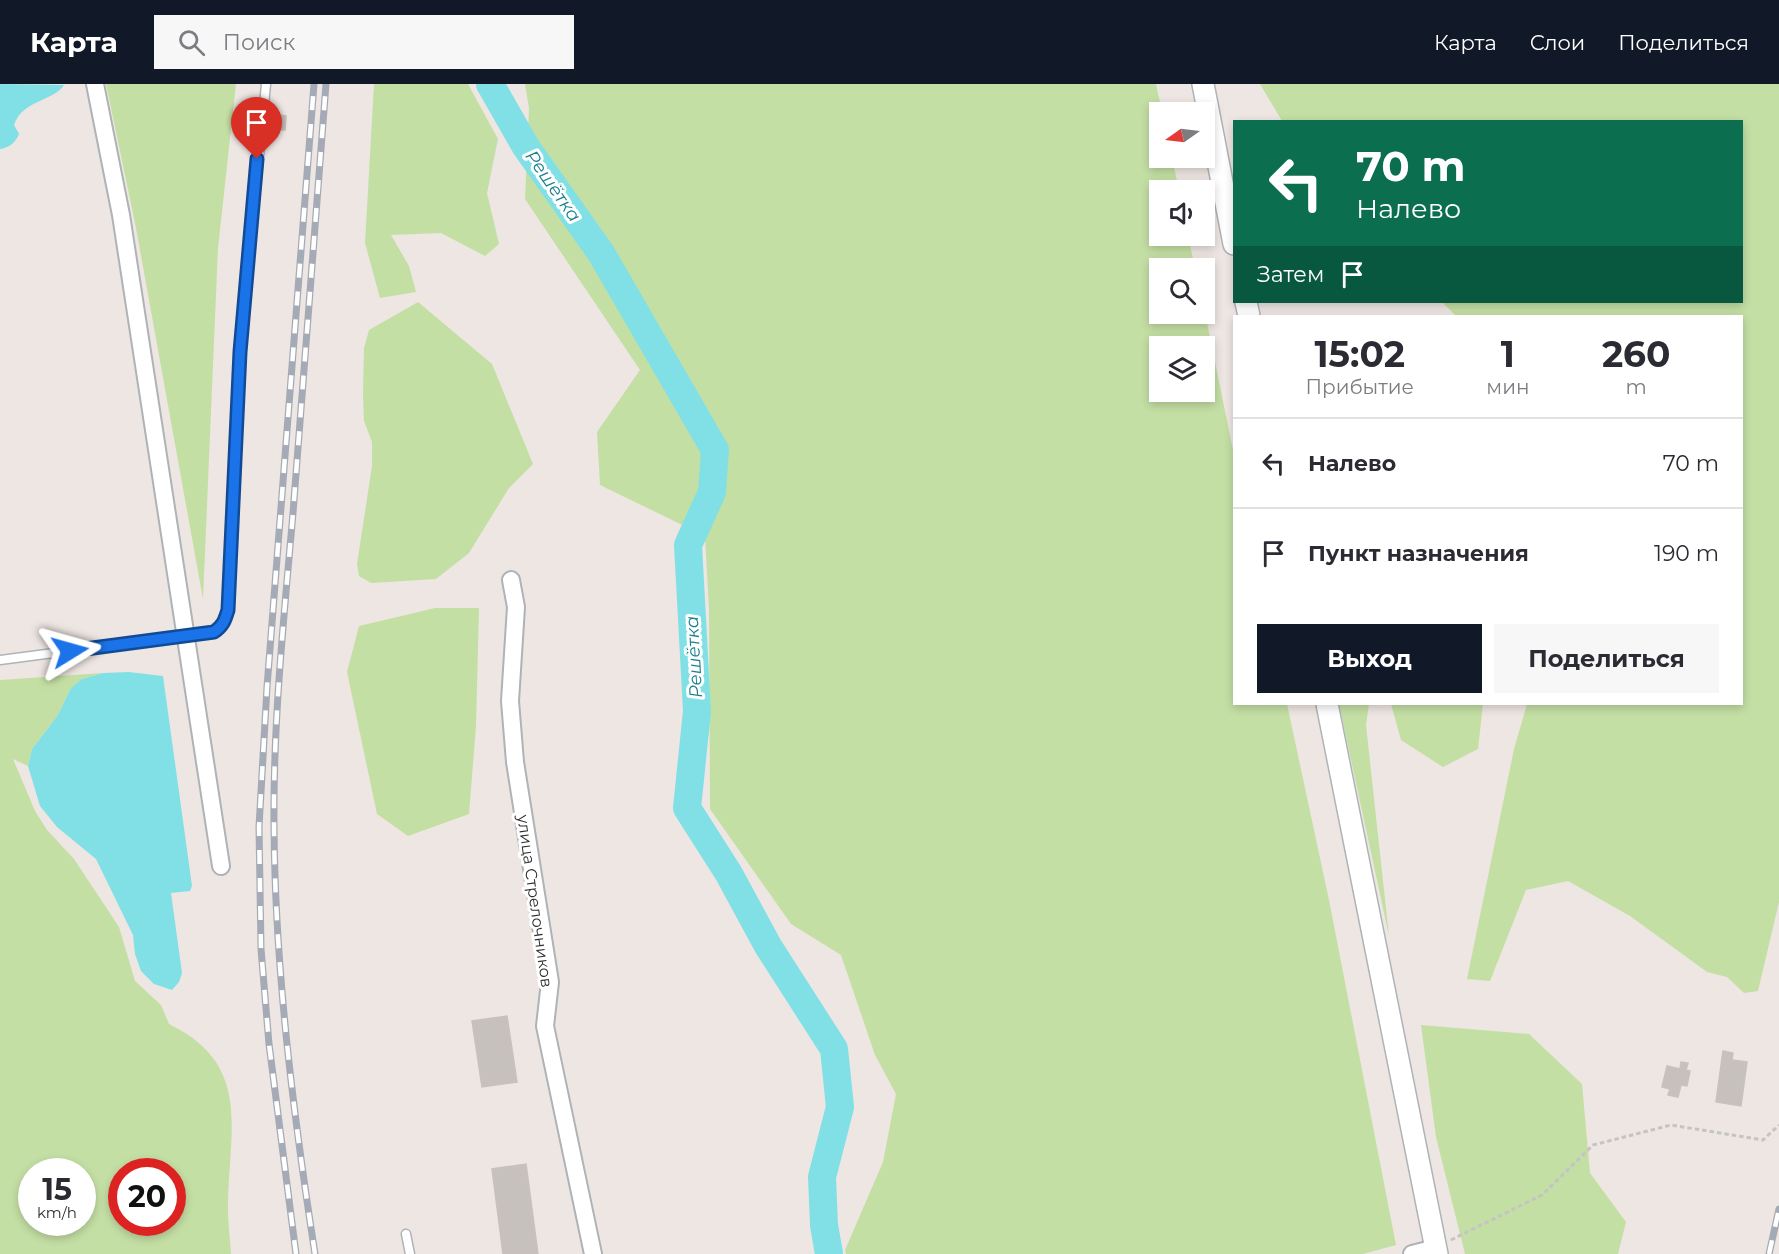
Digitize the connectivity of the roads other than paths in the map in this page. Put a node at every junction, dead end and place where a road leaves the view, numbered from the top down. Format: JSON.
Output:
{"nodes":[{"id":1,"x":95,"y":84,"type":"edge"},
{"id":2,"x":266,"y":84,"type":"edge"},
{"id":3,"x":1203,"y":84,"type":"edge"},
{"id":4,"x":1233,"y":239,"type":"edge"},
{"id":5,"x":511,"y":580,"type":"dead end"},
{"id":6,"x":187,"y":635,"type":"junction"},
{"id":7,"x":0,"y":660,"type":"edge"},
{"id":8,"x":1327,"y":705,"type":"edge"},
{"id":9,"x":221,"y":866,"type":"dead end"},
{"id":10,"x":406,"y":1234,"type":"dead end"},
{"id":11,"x":1437,"y":1251,"type":"edge"},
{"id":12,"x":410,"y":1254,"type":"edge"},
{"id":13,"x":592,"y":1254,"type":"edge"},
{"id":14,"x":1412,"y":1254,"type":"edge"}],
"edges":[{"from":1,"to":6,"type":"street"},
{"from":2,"to":6,"type":"lane"},
{"from":3,"to":4,"type":"street"},
{"from":5,"to":13,"type":"street","name":"улица Стрелочников"},
{"from":6,"to":7,"type":"lane"},
{"from":6,"to":9,"type":"street"},
{"from":8,"to":11,"type":"street"},
{"from":10,"to":12,"type":"lane"},
{"from":11,"to":14,"type":"street"}]}
